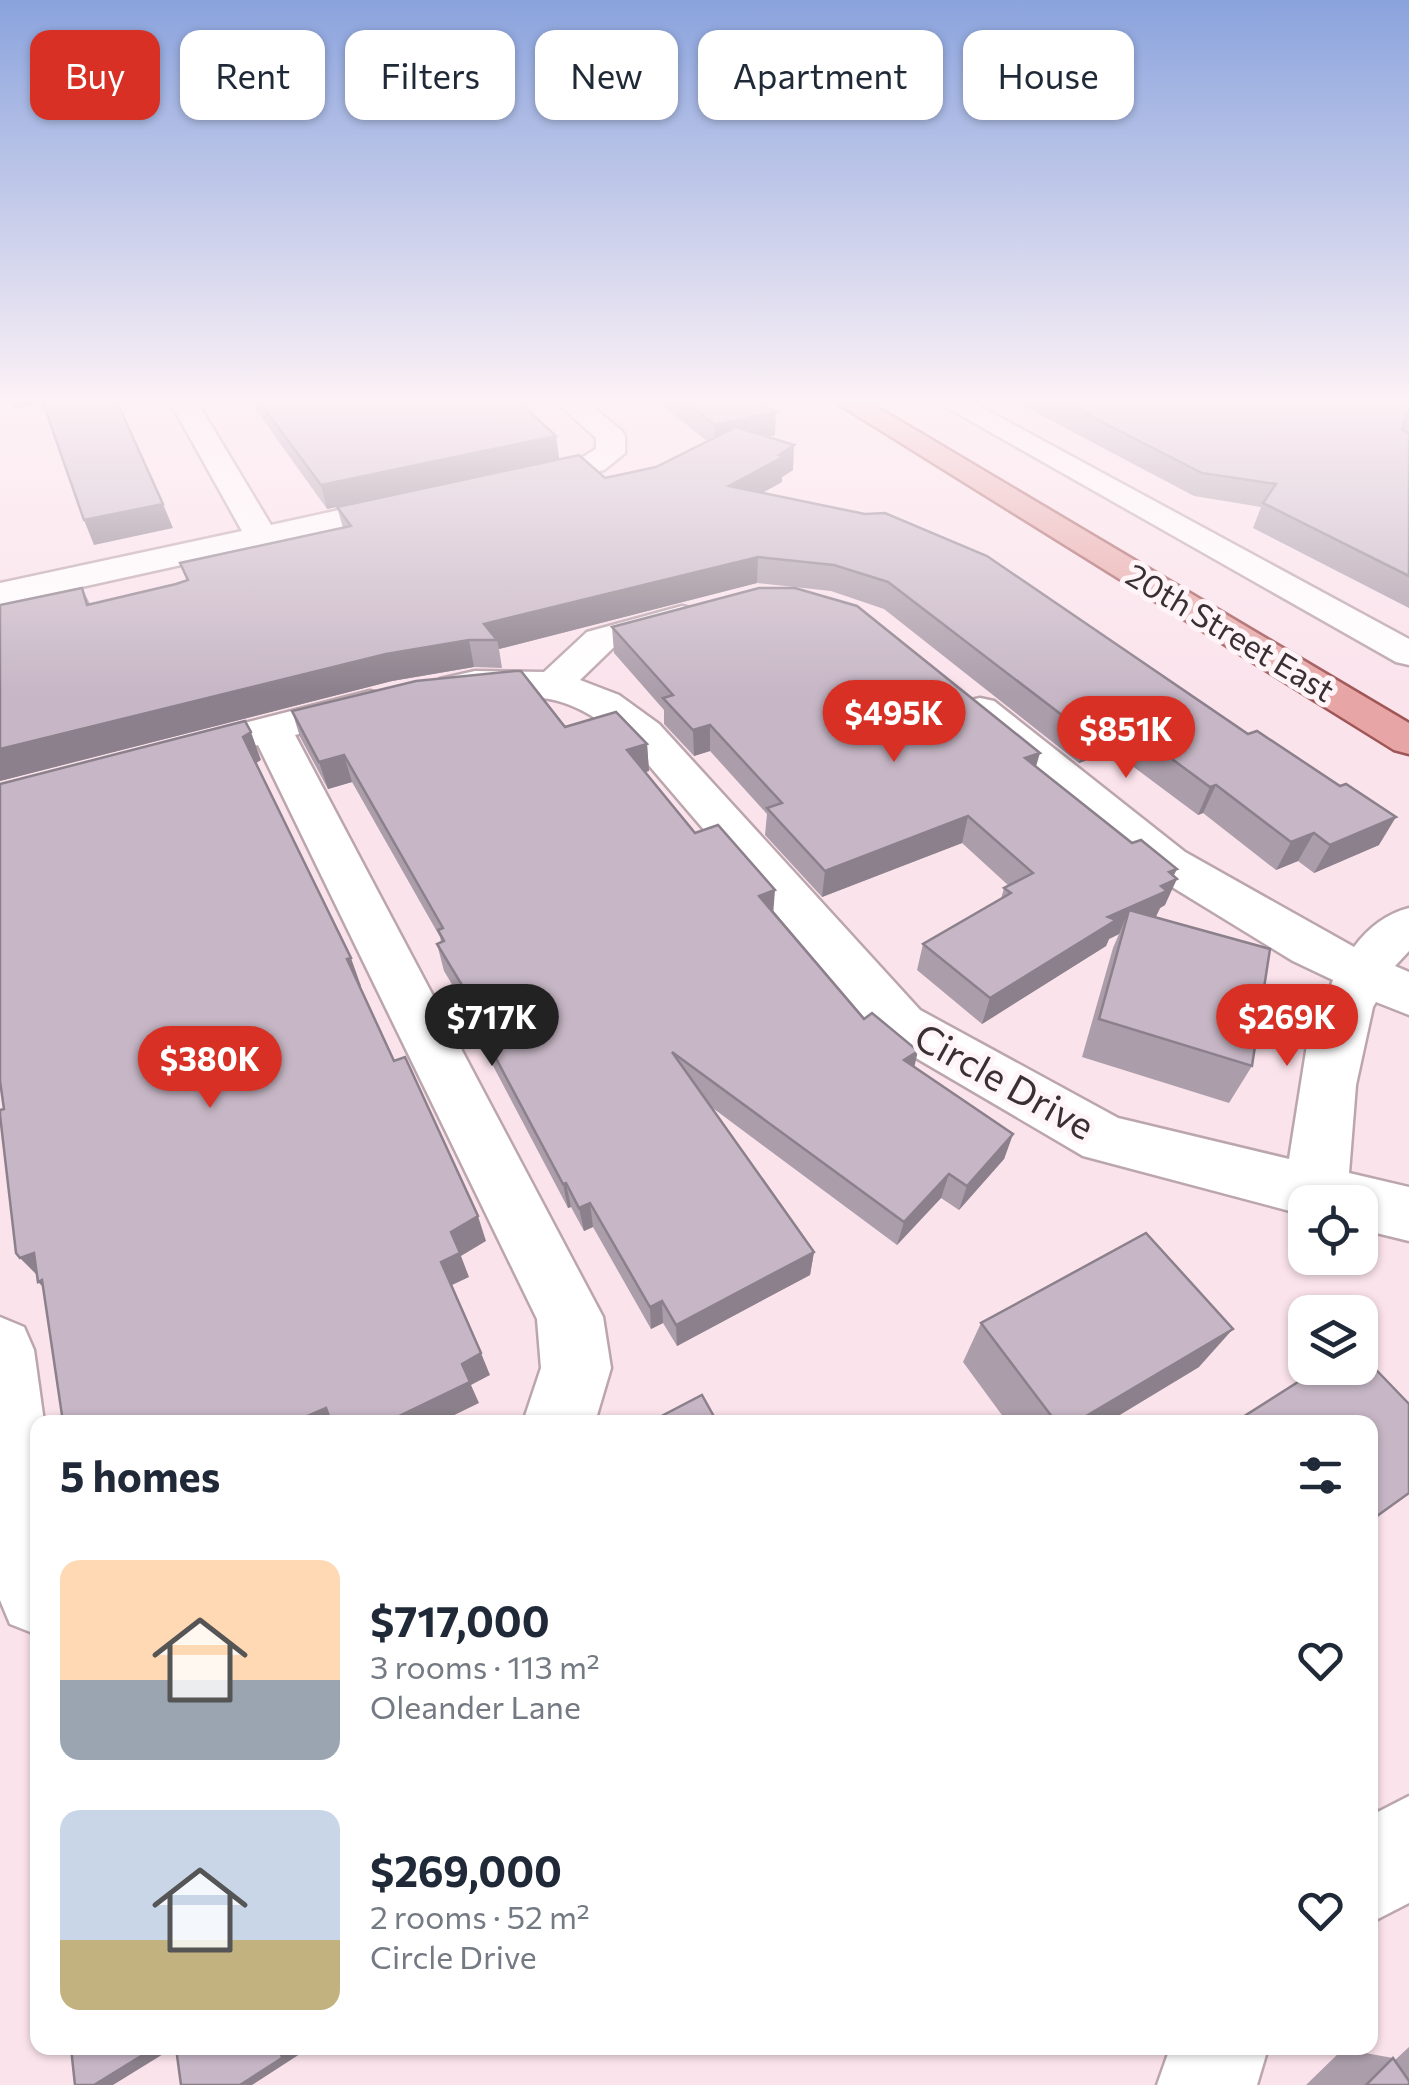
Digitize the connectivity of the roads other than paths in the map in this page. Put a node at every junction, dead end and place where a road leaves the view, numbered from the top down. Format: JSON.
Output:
{"nodes":[{"id":1,"x":239,"y":497,"type":"edge"},
{"id":2,"x":1006,"y":497,"type":"edge"},
{"id":3,"x":1123,"y":497,"type":"edge"},
{"id":4,"x":437,"y":498,"type":"edge"},
{"id":5,"x":262,"y":536,"type":"junction"},
{"id":6,"x":0,"y":594,"type":"edge"},
{"id":7,"x":722,"y":606,"type":"edge"},
{"id":8,"x":1409,"y":654,"type":"edge"},
{"id":9,"x":944,"y":680,"type":"edge"},
{"id":10,"x":554,"y":684,"type":"junction"},
{"id":11,"x":272,"y":730,"type":"junction"},
{"id":12,"x":1409,"y":741,"type":"edge"},
{"id":13,"x":145,"y":762,"type":"edge"},
{"id":14,"x":1409,"y":925,"type":"edge"},
{"id":15,"x":1387,"y":984,"type":"edge"},
{"id":16,"x":1289,"y":1185,"type":"edge"},
{"id":17,"x":1318,"y":1185,"type":"edge"},
{"id":18,"x":1378,"y":1207,"type":"edge"},
{"id":19,"x":1409,"y":1214,"type":"edge"},
{"id":20,"x":0,"y":1350,"type":"edge"},
{"id":21,"x":561,"y":1415,"type":"edge"},
{"id":22,"x":30,"y":1576,"type":"edge"},
{"id":23,"x":1409,"y":1841,"type":"edge"},
{"id":24,"x":1378,"y":1870,"type":"edge"},
{"id":25,"x":1217,"y":2055,"type":"edge"},
{"id":26,"x":1207,"y":2085,"type":"edge"}],
"edges":[{"from":1,"to":5,"type":"street"},
{"from":2,"to":12,"type":"main road","name":"20th Street East"},
{"from":3,"to":8,"type":"street"},
{"from":4,"to":5,"type":"street"},
{"from":5,"to":6,"type":"street"},
{"from":7,"to":10,"type":"street"},
{"from":9,"to":15,"type":"street"},
{"from":10,"to":11,"type":"street"},
{"from":10,"to":16,"type":"street","name":"Circle Drive"},
{"from":11,"to":13,"type":"street"},
{"from":11,"to":21,"type":"street"},
{"from":14,"to":15,"type":"street"},
{"from":15,"to":17,"type":"street"},
{"from":18,"to":19,"type":"street","name":"Circle Drive"},
{"from":20,"to":22,"type":"street"},
{"from":23,"to":24,"type":"street"},
{"from":25,"to":26,"type":"street"}]}
